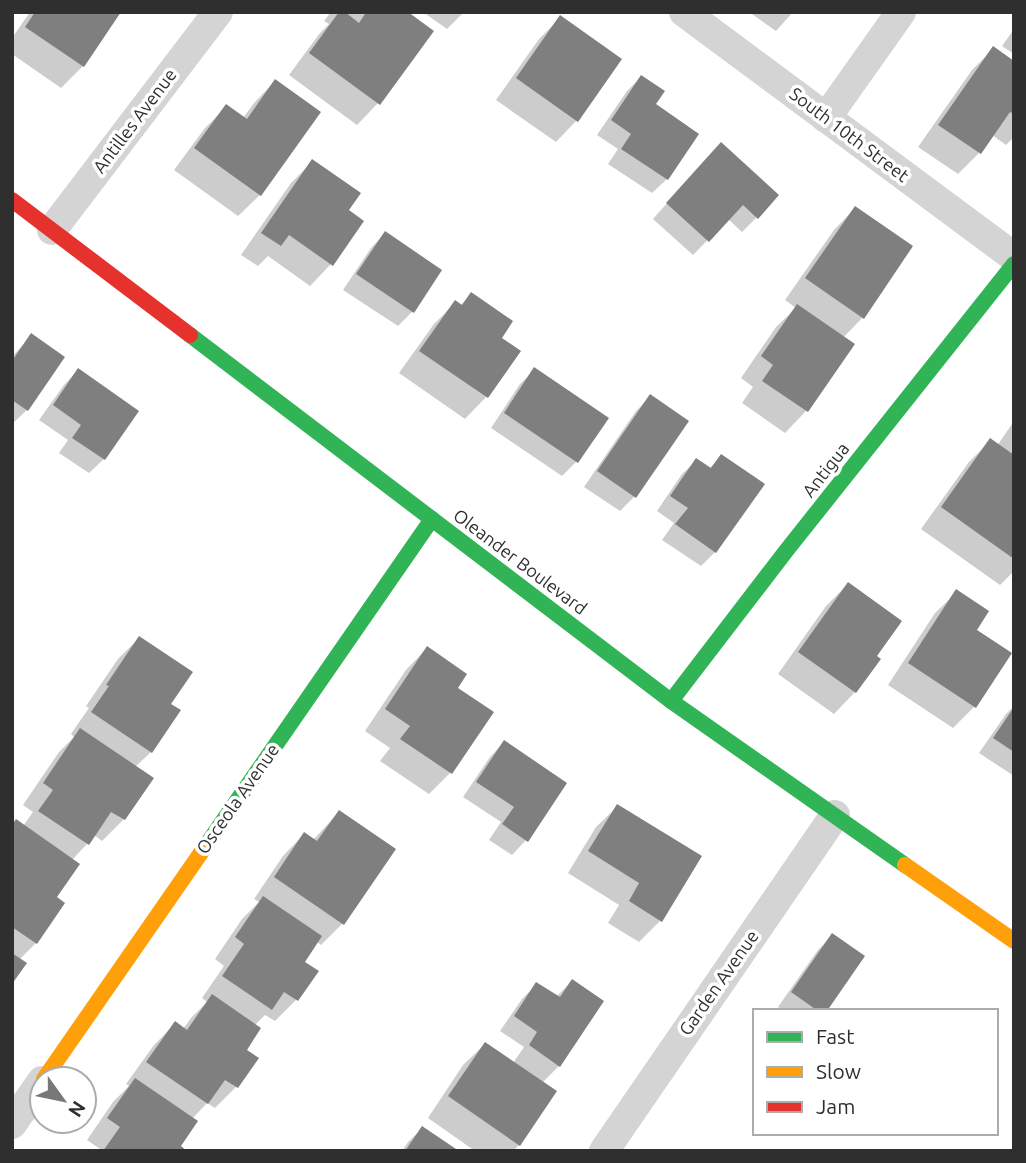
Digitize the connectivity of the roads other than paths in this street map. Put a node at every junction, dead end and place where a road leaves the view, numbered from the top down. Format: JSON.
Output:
{"nodes":[{"id":1,"x":218,"y":12,"type":"edge"},
{"id":2,"x":684,"y":12,"type":"edge"},
{"id":3,"x":901,"y":12,"type":"edge"},
{"id":4,"x":826,"y":118,"type":"junction"},
{"id":5,"x":12,"y":200,"type":"edge"},
{"id":6,"x":52,"y":230,"type":"junction"},
{"id":7,"x":1014,"y":257,"type":"edge"},
{"id":8,"x":1014,"y":264,"type":"edge"},
{"id":9,"x":432,"y":519,"type":"junction"},
{"id":10,"x":671,"y":701,"type":"junction"},
{"id":11,"x":835,"y":815,"type":"junction"},
{"id":12,"x":1014,"y":941,"type":"edge"},
{"id":13,"x":53,"y":1065,"type":"edge"},
{"id":14,"x":28,"y":1101,"type":"edge"},
{"id":15,"x":12,"y":1124,"type":"edge"},
{"id":16,"x":604,"y":1151,"type":"edge"}],
"edges":[{"from":1,"to":6,"type":"street","name":"Antilles Avenue"},
{"from":2,"to":4,"type":"street","name":"South 10th Street"},
{"from":3,"to":4,"type":"street"},
{"from":4,"to":7,"type":"street","name":"South 10th Street"},
{"from":5,"to":6,"type":"main road","name":"Oleander Boulevard"},
{"from":6,"to":9,"type":"main road","name":"Oleander Boulevard"},
{"from":8,"to":10,"type":"main road","name":"Antigua"},
{"from":9,"to":10,"type":"main road","name":"Oleander Boulevard"},
{"from":9,"to":13,"type":"main road","name":"Osceola Avenue"},
{"from":10,"to":11,"type":"main road","name":"Oleander Boulevard"},
{"from":11,"to":12,"type":"main road","name":"Oleander Boulevard"},
{"from":11,"to":16,"type":"street","name":"Garden Avenue"},
{"from":14,"to":15,"type":"street","name":"Osceola Avenue"}]}
